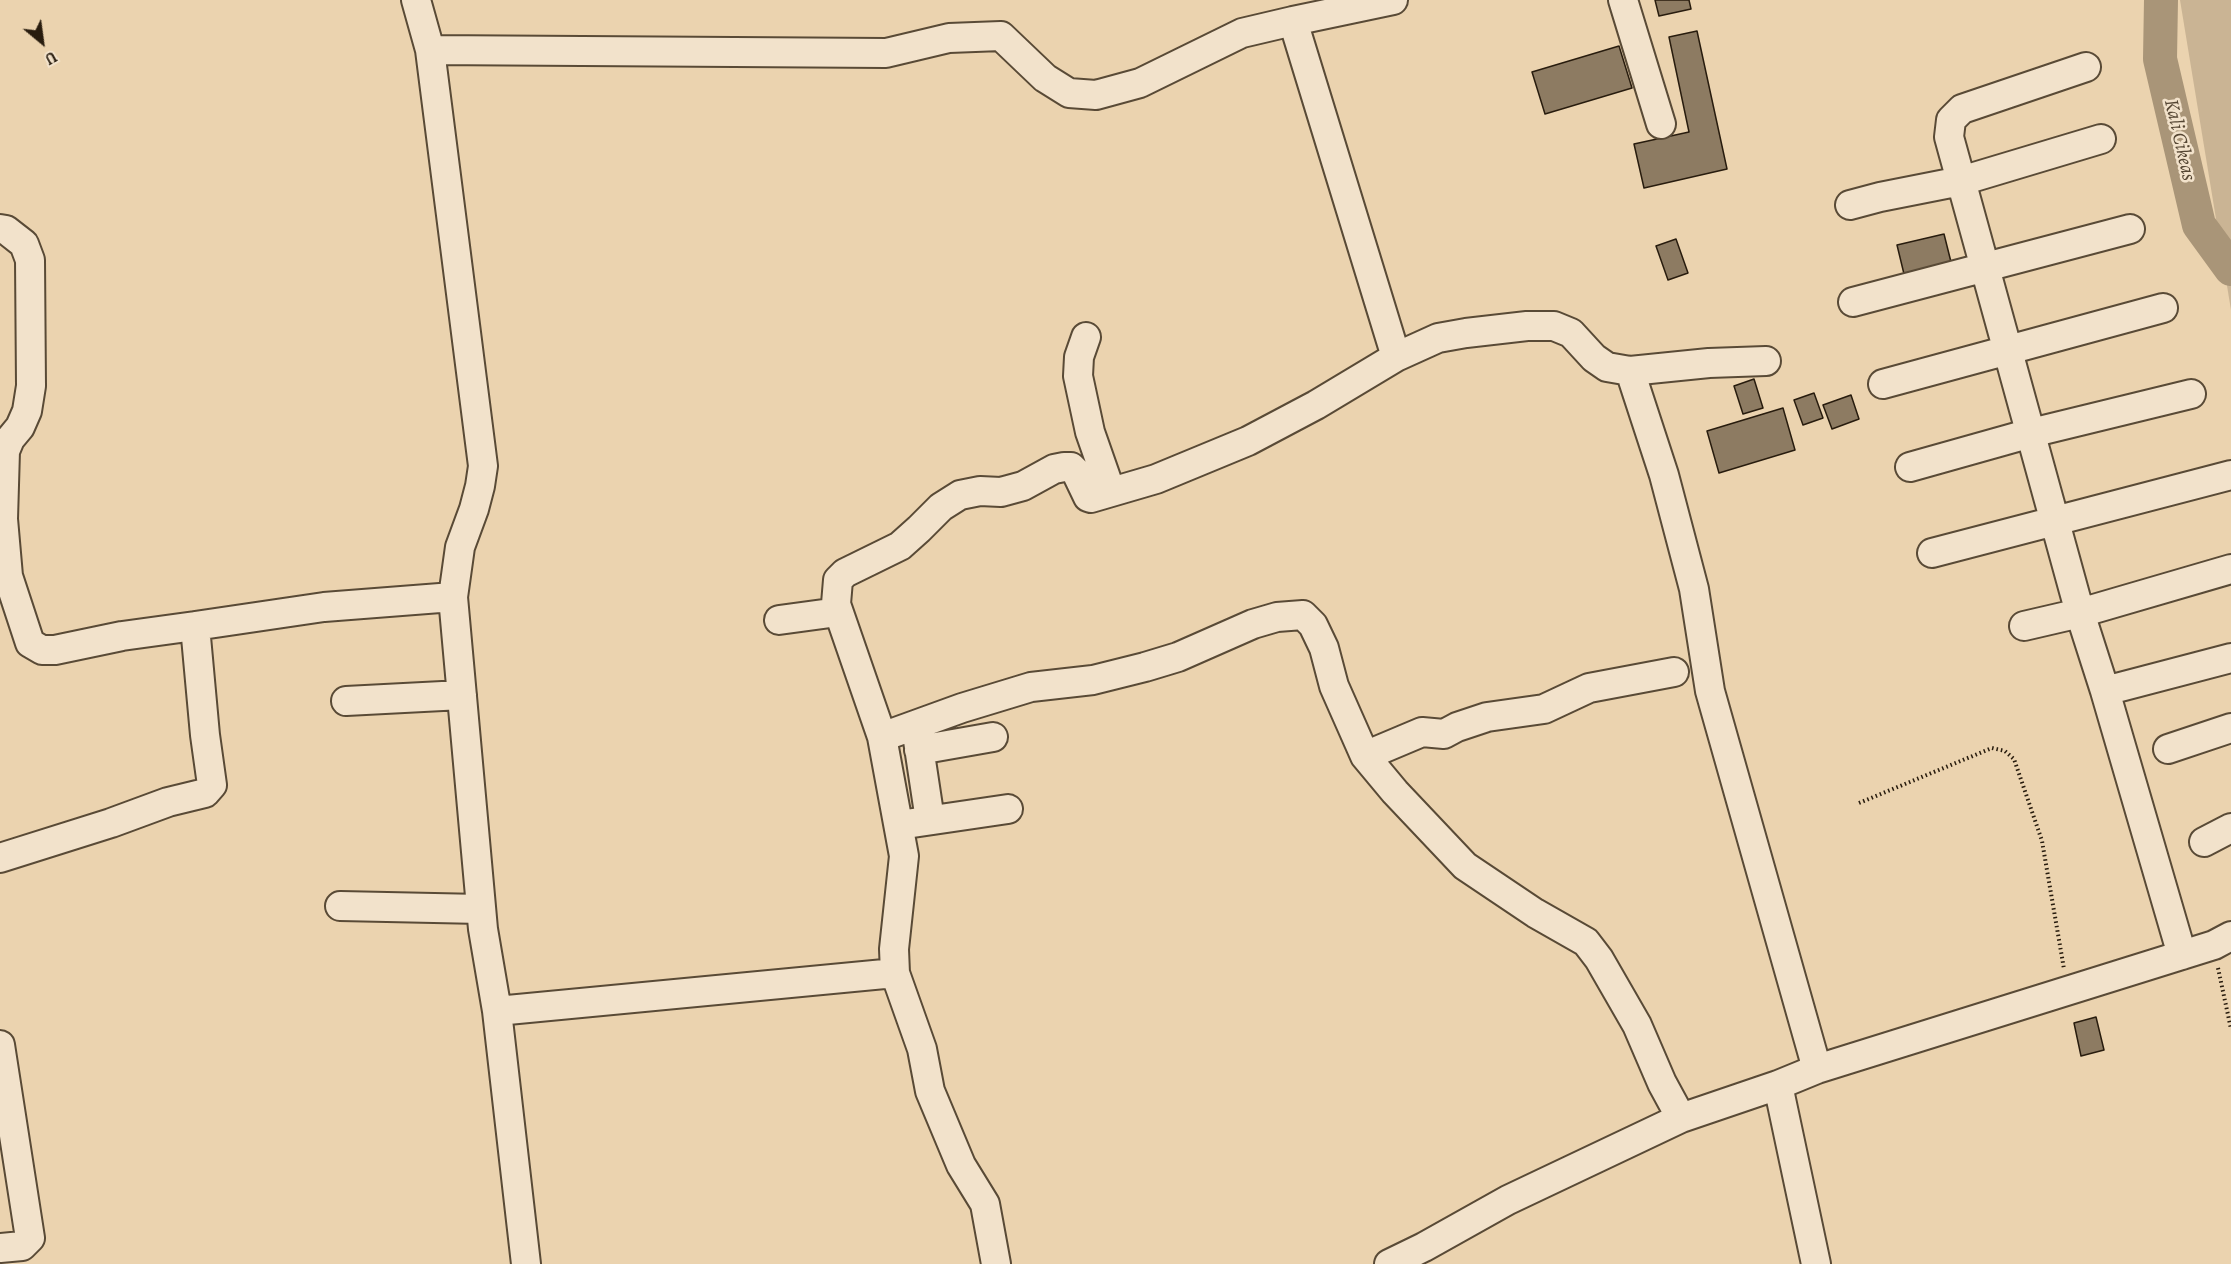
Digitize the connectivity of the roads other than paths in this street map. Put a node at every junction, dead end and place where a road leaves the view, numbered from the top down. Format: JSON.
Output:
{"nodes":[{"id":1,"x":416,"y":0,"type":"edge"},
{"id":2,"x":1393,"y":0,"type":"edge"},
{"id":3,"x":1623,"y":0,"type":"edge"},
{"id":4,"x":1293,"y":21,"type":"junction"},
{"id":5,"x":430,"y":50,"type":"junction"},
{"id":6,"x":2086,"y":67,"type":"dead end"},
{"id":7,"x":1661,"y":124,"type":"dead end"},
{"id":8,"x":2101,"y":139,"type":"dead end"},
{"id":9,"x":1960,"y":181,"type":"junction"},
{"id":10,"x":1850,"y":205,"type":"dead end"},
{"id":11,"x":0,"y":229,"type":"edge"},
{"id":12,"x":2130,"y":229,"type":"dead end"},
{"id":13,"x":1984,"y":267,"type":"junction"},
{"id":14,"x":1853,"y":302,"type":"dead end"},
{"id":15,"x":2163,"y":308,"type":"dead end"},
{"id":16,"x":1086,"y":337,"type":"dead end"},
{"id":17,"x":2007,"y":351,"type":"junction"},
{"id":18,"x":1396,"y":357,"type":"junction"},
{"id":19,"x":1766,"y":361,"type":"dead end"},
{"id":20,"x":1630,"y":371,"type":"junction"},
{"id":21,"x":1883,"y":384,"type":"dead end"},
{"id":22,"x":2191,"y":394,"type":"dead end"},
{"id":23,"x":2031,"y":433,"type":"junction"},
{"id":24,"x":1910,"y":467,"type":"dead end"},
{"id":25,"x":2231,"y":475,"type":"edge"},
{"id":26,"x":1111,"y":492,"type":"junction"},
{"id":27,"x":2054,"y":520,"type":"junction"},
{"id":28,"x":1932,"y":553,"type":"dead end"},
{"id":29,"x":2231,"y":570,"type":"edge"},
{"id":30,"x":453,"y":597,"type":"junction"},
{"id":31,"x":838,"y":612,"type":"junction"},
{"id":32,"x":2080,"y":613,"type":"junction"},
{"id":33,"x":779,"y":620,"type":"dead end"},
{"id":34,"x":195,"y":626,"type":"junction"},
{"id":35,"x":2024,"y":626,"type":"dead end"},
{"id":36,"x":2231,"y":658,"type":"edge"},
{"id":37,"x":1674,"y":672,"type":"dead end"},
{"id":38,"x":2105,"y":691,"type":"junction"},
{"id":39,"x":462,"y":694,"type":"junction"},
{"id":40,"x":346,"y":701,"type":"dead end"},
{"id":41,"x":2231,"y":728,"type":"edge"},
{"id":42,"x":882,"y":737,"type":"junction"},
{"id":43,"x":993,"y":737,"type":"dead end"},
{"id":44,"x":2168,"y":749,"type":"dead end"},
{"id":45,"x":1365,"y":756,"type":"junction"},
{"id":46,"x":1008,"y":809,"type":"dead end"},
{"id":47,"x":930,"y":820,"type":"junction"},
{"id":48,"x":898,"y":825,"type":"junction"},
{"id":49,"x":2231,"y":828,"type":"edge"},
{"id":50,"x":2204,"y":842,"type":"dead end"},
{"id":51,"x":0,"y":858,"type":"edge"},
{"id":52,"x":340,"y":906,"type":"dead end"},
{"id":53,"x":481,"y":909,"type":"junction"},
{"id":54,"x":2222,"y":940,"type":"edge"},
{"id":55,"x":2182,"y":955,"type":"junction"},
{"id":56,"x":895,"y":973,"type":"junction"},
{"id":57,"x":497,"y":1011,"type":"junction"},
{"id":58,"x":0,"y":1045,"type":"edge"},
{"id":59,"x":1817,"y":1069,"type":"junction"},
{"id":60,"x":1778,"y":1085,"type":"junction"},
{"id":61,"x":1681,"y":1118,"type":"junction"},
{"id":62,"x":0,"y":1248,"type":"edge"},
{"id":63,"x":526,"y":1264,"type":"edge"},
{"id":64,"x":996,"y":1264,"type":"edge"},
{"id":65,"x":1389,"y":1264,"type":"edge"},
{"id":66,"x":1816,"y":1264,"type":"edge"}],
"edges":[{"from":1,"to":5,"type":"street"},
{"from":2,"to":4,"type":"street"},
{"from":3,"to":7,"type":"street"},
{"from":4,"to":5,"type":"street"},
{"from":4,"to":18,"type":"street"},
{"from":5,"to":30,"type":"street"},
{"from":6,"to":9,"type":"street"},
{"from":8,"to":9,"type":"street"},
{"from":9,"to":10,"type":"street"},
{"from":9,"to":13,"type":"street"},
{"from":11,"to":34,"type":"street"},
{"from":12,"to":13,"type":"street"},
{"from":13,"to":14,"type":"street"},
{"from":13,"to":17,"type":"street"},
{"from":15,"to":17,"type":"street"},
{"from":16,"to":26,"type":"street"},
{"from":17,"to":21,"type":"street"},
{"from":17,"to":23,"type":"street"},
{"from":18,"to":20,"type":"street"},
{"from":18,"to":26,"type":"street"},
{"from":19,"to":20,"type":"street"},
{"from":20,"to":59,"type":"street"},
{"from":22,"to":23,"type":"street"},
{"from":23,"to":24,"type":"street"},
{"from":23,"to":27,"type":"street"},
{"from":25,"to":27,"type":"street"},
{"from":26,"to":31,"type":"street"},
{"from":27,"to":28,"type":"street"},
{"from":27,"to":32,"type":"street"},
{"from":29,"to":32,"type":"street"},
{"from":30,"to":34,"type":"street"},
{"from":30,"to":39,"type":"street"},
{"from":31,"to":33,"type":"street"},
{"from":31,"to":42,"type":"street"},
{"from":32,"to":35,"type":"street"},
{"from":32,"to":38,"type":"street"},
{"from":34,"to":51,"type":"street"},
{"from":36,"to":38,"type":"street"},
{"from":37,"to":45,"type":"street"},
{"from":38,"to":55,"type":"street"},
{"from":39,"to":40,"type":"street"},
{"from":39,"to":53,"type":"street"},
{"from":41,"to":44,"type":"street"},
{"from":42,"to":45,"type":"street"},
{"from":42,"to":48,"type":"street"},
{"from":43,"to":47,"type":"street"},
{"from":45,"to":61,"type":"street"},
{"from":46,"to":47,"type":"street"},
{"from":47,"to":48,"type":"street"},
{"from":48,"to":56,"type":"street"},
{"from":49,"to":50,"type":"street"},
{"from":52,"to":53,"type":"street"},
{"from":53,"to":57,"type":"street"},
{"from":54,"to":55,"type":"street"},
{"from":55,"to":59,"type":"street"},
{"from":56,"to":57,"type":"street"},
{"from":56,"to":64,"type":"street"},
{"from":57,"to":63,"type":"street"},
{"from":58,"to":62,"type":"street"},
{"from":59,"to":60,"type":"street"},
{"from":60,"to":61,"type":"street"},
{"from":60,"to":66,"type":"street"},
{"from":61,"to":65,"type":"street"}]}
